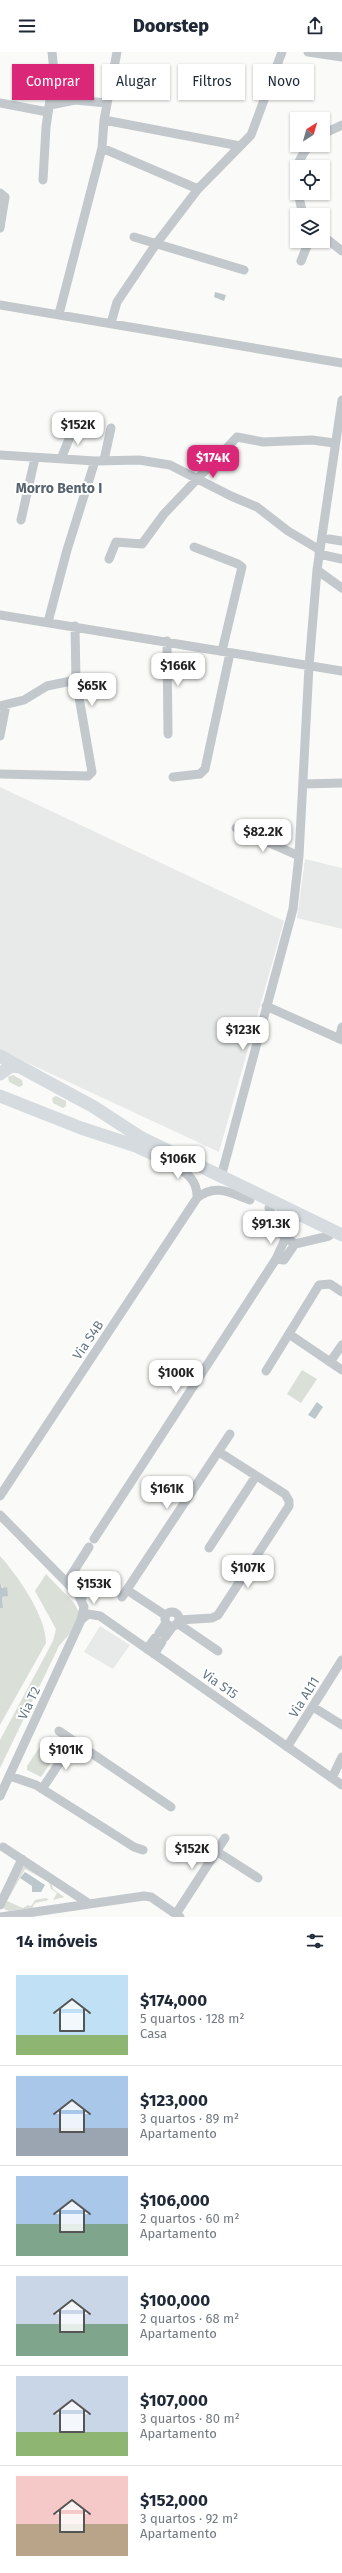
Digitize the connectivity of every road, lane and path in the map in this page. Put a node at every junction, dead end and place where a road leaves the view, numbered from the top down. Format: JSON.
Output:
{"nodes":[{"id":1,"x":52,"y":52,"type":"edge"},
{"id":2,"x":117,"y":52,"type":"edge"},
{"id":3,"x":282,"y":52,"type":"edge"},
{"id":4,"x":308,"y":52,"type":"edge"},
{"id":5,"x":342,"y":57,"type":"edge"},
{"id":6,"x":0,"y":103,"type":"edge"},
{"id":7,"x":107,"y":103,"type":"junction"},
{"id":8,"x":49,"y":108,"type":"junction"},
{"id":9,"x":104,"y":120,"type":"junction"},
{"id":10,"x":342,"y":125,"type":"edge"},
{"id":11,"x":330,"y":131,"type":"edge"},
{"id":12,"x":240,"y":146,"type":"junction"},
{"id":13,"x":102,"y":148,"type":"junction"},
{"id":14,"x":43,"y":180,"type":"dead end"},
{"id":15,"x":198,"y":189,"type":"junction"},
{"id":16,"x":0,"y":193,"type":"edge"},
{"id":17,"x":0,"y":228,"type":"edge"},
{"id":18,"x":134,"y":238,"type":"dead end"},
{"id":19,"x":330,"y":242,"type":"edge"},
{"id":20,"x":156,"y":244,"type":"junction"},
{"id":21,"x":306,"y":248,"type":"edge"},
{"id":22,"x":342,"y":251,"type":"edge"},
{"id":23,"x":301,"y":261,"type":"dead end"},
{"id":24,"x":244,"y":270,"type":"dead end"},
{"id":25,"x":0,"y":305,"type":"edge"},
{"id":26,"x":59,"y":314,"type":"junction"},
{"id":27,"x":111,"y":323,"type":"junction"},
{"id":28,"x":342,"y":363,"type":"edge"},
{"id":29,"x":342,"y":400,"type":"edge"},
{"id":30,"x":75,"y":424,"type":"dead end"},
{"id":31,"x":111,"y":428,"type":"dead end"},
{"id":32,"x":334,"y":443,"type":"junction"},
{"id":33,"x":0,"y":455,"type":"edge"},
{"id":34,"x":35,"y":458,"type":"junction"},
{"id":35,"x":61,"y":459,"type":"junction"},
{"id":36,"x":100,"y":461,"type":"junction"},
{"id":37,"x":198,"y":479,"type":"junction"},
{"id":38,"x":21,"y":520,"type":"dead end"},
{"id":39,"x":329,"y":539,"type":"dead end"},
{"id":40,"x":342,"y":541,"type":"edge"},
{"id":41,"x":194,"y":547,"type":"dead end"},
{"id":42,"x":319,"y":552,"type":"junction"},
{"id":43,"x":109,"y":559,"type":"dead end"},
{"id":44,"x":342,"y":559,"type":"edge"},
{"id":45,"x":317,"y":570,"type":"junction"},
{"id":46,"x":342,"y":588,"type":"edge"},
{"id":47,"x":0,"y":615,"type":"edge"},
{"id":48,"x":48,"y":622,"type":"junction"},
{"id":49,"x":74,"y":626,"type":"junction"},
{"id":50,"x":167,"y":641,"type":"junction"},
{"id":51,"x":226,"y":652,"type":"junction"},
{"id":52,"x":309,"y":666,"type":"junction"},
{"id":53,"x":342,"y":671,"type":"edge"},
{"id":54,"x":76,"y":680,"type":"junction"},
{"id":55,"x":3,"y":705,"type":"edge"},
{"id":56,"x":168,"y":734,"type":"dead end"},
{"id":57,"x":0,"y":736,"type":"edge"},
{"id":58,"x":0,"y":774,"type":"edge"},
{"id":59,"x":173,"y":777,"type":"dead end"},
{"id":60,"x":342,"y":783,"type":"edge"},
{"id":61,"x":303,"y":784,"type":"junction"},
{"id":62,"x":236,"y":828,"type":"dead end"},
{"id":63,"x":299,"y":856,"type":"junction"},
{"id":64,"x":266,"y":1006,"type":"junction"},
{"id":65,"x":342,"y":1027,"type":"edge"},
{"id":66,"x":341,"y":1039,"type":"edge"},
{"id":67,"x":0,"y":1056,"type":"edge"},
{"id":68,"x":22,"y":1067,"type":"junction"},
{"id":69,"x":0,"y":1074,"type":"edge"},
{"id":70,"x":3,"y":1096,"type":"edge"},
{"id":71,"x":167,"y":1161,"type":"junction"},
{"id":72,"x":221,"y":1177,"type":"junction"},
{"id":73,"x":197,"y":1198,"type":"junction"},
{"id":74,"x":250,"y":1200,"type":"junction"},
{"id":75,"x":269,"y":1208,"type":"junction"},
{"id":76,"x":335,"y":1235,"type":"edge"},
{"id":77,"x":285,"y":1239,"type":"junction"},
{"id":78,"x":342,"y":1242,"type":"edge"},
{"id":79,"x":296,"y":1244,"type":"junction"},
{"id":80,"x":276,"y":1259,"type":"junction"},
{"id":81,"x":342,"y":1292,"type":"edge"},
{"id":82,"x":289,"y":1334,"type":"junction"},
{"id":83,"x":342,"y":1345,"type":"edge"},
{"id":84,"x":330,"y":1362,"type":"junction"},
{"id":85,"x":342,"y":1370,"type":"edge"},
{"id":86,"x":266,"y":1371,"type":"dead end"},
{"id":87,"x":230,"y":1434,"type":"dead end"},
{"id":88,"x":219,"y":1452,"type":"junction"},
{"id":89,"x":256,"y":1476,"type":"junction"},
{"id":90,"x":0,"y":1496,"type":"edge"},
{"id":91,"x":0,"y":1515,"type":"edge"},
{"id":92,"x":210,"y":1548,"type":"dead end"},
{"id":93,"x":67,"y":1582,"type":"junction"},
{"id":94,"x":78,"y":1594,"type":"junction"},
{"id":95,"x":100,"y":1616,"type":"junction"},
{"id":96,"x":82,"y":1620,"type":"junction"},
{"id":97,"x":172,"y":1622,"type":"junction"},
{"id":98,"x":150,"y":1651,"type":"junction"},
{"id":99,"x":218,"y":1651,"type":"dead end"},
{"id":100,"x":342,"y":1660,"type":"edge"},
{"id":101,"x":313,"y":1707,"type":"junction"},
{"id":102,"x":342,"y":1725,"type":"edge"},
{"id":103,"x":59,"y":1732,"type":"dead end"},
{"id":104,"x":74,"y":1741,"type":"junction"},
{"id":105,"x":287,"y":1747,"type":"junction"},
{"id":106,"x":342,"y":1757,"type":"edge"},
{"id":107,"x":10,"y":1776,"type":"junction"},
{"id":108,"x":332,"y":1778,"type":"junction"},
{"id":109,"x":342,"y":1785,"type":"edge"},
{"id":110,"x":42,"y":1789,"type":"junction"},
{"id":111,"x":0,"y":1796,"type":"edge"},
{"id":112,"x":171,"y":1807,"type":"dead end"},
{"id":113,"x":225,"y":1838,"type":"dead end"},
{"id":114,"x":3,"y":1846,"type":"dead end"},
{"id":115,"x":144,"y":1850,"type":"dead end"},
{"id":116,"x":216,"y":1851,"type":"junction"},
{"id":117,"x":22,"y":1859,"type":"junction"},
{"id":118,"x":258,"y":1878,"type":"dead end"},
{"id":119,"x":88,"y":1903,"type":"junction"},
{"id":120,"x":0,"y":1905,"type":"edge"},
{"id":121,"x":178,"y":1915,"type":"edge"},
{"id":122,"x":0,"y":1917,"type":"edge"}],
"edges":[{"from":1,"to":8,"type":"street"},
{"from":2,"to":7,"type":"street"},
{"from":3,"to":12,"type":"street"},
{"from":4,"to":5,"type":"street"},
{"from":6,"to":8,"type":"street"},
{"from":7,"to":8,"type":"street"},
{"from":7,"to":9,"type":"street"},
{"from":8,"to":14,"type":"street"},
{"from":9,"to":12,"type":"street"},
{"from":9,"to":13,"type":"street"},
{"from":10,"to":11,"type":"street"},
{"from":12,"to":15,"type":"street"},
{"from":13,"to":15,"type":"street"},
{"from":13,"to":26,"type":"street"},
{"from":15,"to":20,"type":"street"},
{"from":16,"to":17,"type":"street"},
{"from":18,"to":20,"type":"street"},
{"from":19,"to":22,"type":"street"},
{"from":20,"to":24,"type":"street"},
{"from":20,"to":27,"type":"street"},
{"from":21,"to":23,"type":"street"},
{"from":25,"to":26,"type":"street"},
{"from":26,"to":27,"type":"street"},
{"from":27,"to":28,"type":"street"},
{"from":29,"to":32,"type":"street"},
{"from":30,"to":35,"type":"street"},
{"from":31,"to":36,"type":"street"},
{"from":32,"to":37,"type":"street"},
{"from":32,"to":42,"type":"street"},
{"from":33,"to":34,"type":"street"},
{"from":34,"to":35,"type":"street"},
{"from":34,"to":38,"type":"street"},
{"from":35,"to":36,"type":"street"},
{"from":36,"to":37,"type":"street"},
{"from":36,"to":48,"type":"street"},
{"from":37,"to":42,"type":"street"},
{"from":37,"to":43,"type":"street"},
{"from":39,"to":40,"type":"street"},
{"from":41,"to":51,"type":"street"},
{"from":42,"to":44,"type":"street"},
{"from":42,"to":45,"type":"street"},
{"from":45,"to":46,"type":"street"},
{"from":45,"to":52,"type":"street"},
{"from":47,"to":48,"type":"street"},
{"from":48,"to":49,"type":"street"},
{"from":49,"to":50,"type":"street"},
{"from":49,"to":54,"type":"street"},
{"from":50,"to":51,"type":"street"},
{"from":50,"to":56,"type":"street"},
{"from":51,"to":52,"type":"street"},
{"from":51,"to":59,"type":"street"},
{"from":52,"to":53,"type":"street"},
{"from":52,"to":61,"type":"street"},
{"from":54,"to":55,"type":"street"},
{"from":54,"to":58,"type":"street"},
{"from":55,"to":57,"type":"street"},
{"from":60,"to":61,"type":"street"},
{"from":61,"to":63,"type":"street"},
{"from":62,"to":63,"type":"street"},
{"from":63,"to":64,"type":"street"},
{"from":64,"to":66,"type":"street"},
{"from":64,"to":72,"type":"street"},
{"from":65,"to":66,"type":"street"},
{"from":67,"to":68,"type":"highway"},
{"from":68,"to":69,"type":"highway"},
{"from":68,"to":72,"type":"highway"},
{"from":70,"to":71,"type":"highway"},
{"from":71,"to":73,"type":"street"},
{"from":71,"to":74,"type":"highway"},
{"from":72,"to":76,"type":"highway"},
{"from":73,"to":74,"type":"street"},
{"from":73,"to":90,"type":"street","name":"Via S4B"},
{"from":74,"to":75,"type":"highway"},
{"from":75,"to":76,"type":"highway"},
{"from":75,"to":77,"type":"street"},
{"from":76,"to":78,"type":"highway"},
{"from":76,"to":79,"type":"street"},
{"from":77,"to":79,"type":"street"},
{"from":77,"to":80,"type":"street"},
{"from":79,"to":80,"type":"street"},
{"from":80,"to":93,"type":"street"},
{"from":81,"to":82,"type":"street"},
{"from":82,"to":84,"type":"street"},
{"from":82,"to":86,"type":"street"},
{"from":83,"to":84,"type":"street"},
{"from":84,"to":85,"type":"street"},
{"from":87,"to":88,"type":"street"},
{"from":88,"to":89,"type":"street"},
{"from":88,"to":97,"type":"street"},
{"from":89,"to":92,"type":"street"},
{"from":89,"to":97,"type":"street"},
{"from":91,"to":93,"type":"street"},
{"from":93,"to":94,"type":"street"},
{"from":94,"to":95,"type":"street"},
{"from":94,"to":96,"type":"street"},
{"from":95,"to":96,"type":"street"},
{"from":95,"to":98,"type":"street","name":"Via S15"},
{"from":96,"to":107,"type":"street","name":"Via T2"},
{"from":97,"to":98,"type":"street"},
{"from":97,"to":99,"type":"street"},
{"from":98,"to":105,"type":"street","name":"Via S15"},
{"from":100,"to":101,"type":"street","name":"Via AL11"},
{"from":101,"to":102,"type":"street"},
{"from":101,"to":105,"type":"street","name":"Via AL11"},
{"from":103,"to":104,"type":"street"},
{"from":104,"to":110,"type":"street"},
{"from":104,"to":112,"type":"street"},
{"from":105,"to":108,"type":"street","name":"Via S15"},
{"from":106,"to":108,"type":"street"},
{"from":107,"to":110,"type":"street"},
{"from":107,"to":111,"type":"street","name":"Via T2"},
{"from":108,"to":109,"type":"street","name":"Via S15"},
{"from":110,"to":115,"type":"street"},
{"from":113,"to":116,"type":"street"},
{"from":114,"to":117,"type":"street"},
{"from":116,"to":118,"type":"street"},
{"from":116,"to":121,"type":"street"},
{"from":117,"to":119,"type":"street"},
{"from":117,"to":120,"type":"street"},
{"from":119,"to":121,"type":"street"},
{"from":119,"to":122,"type":"street"}]}
